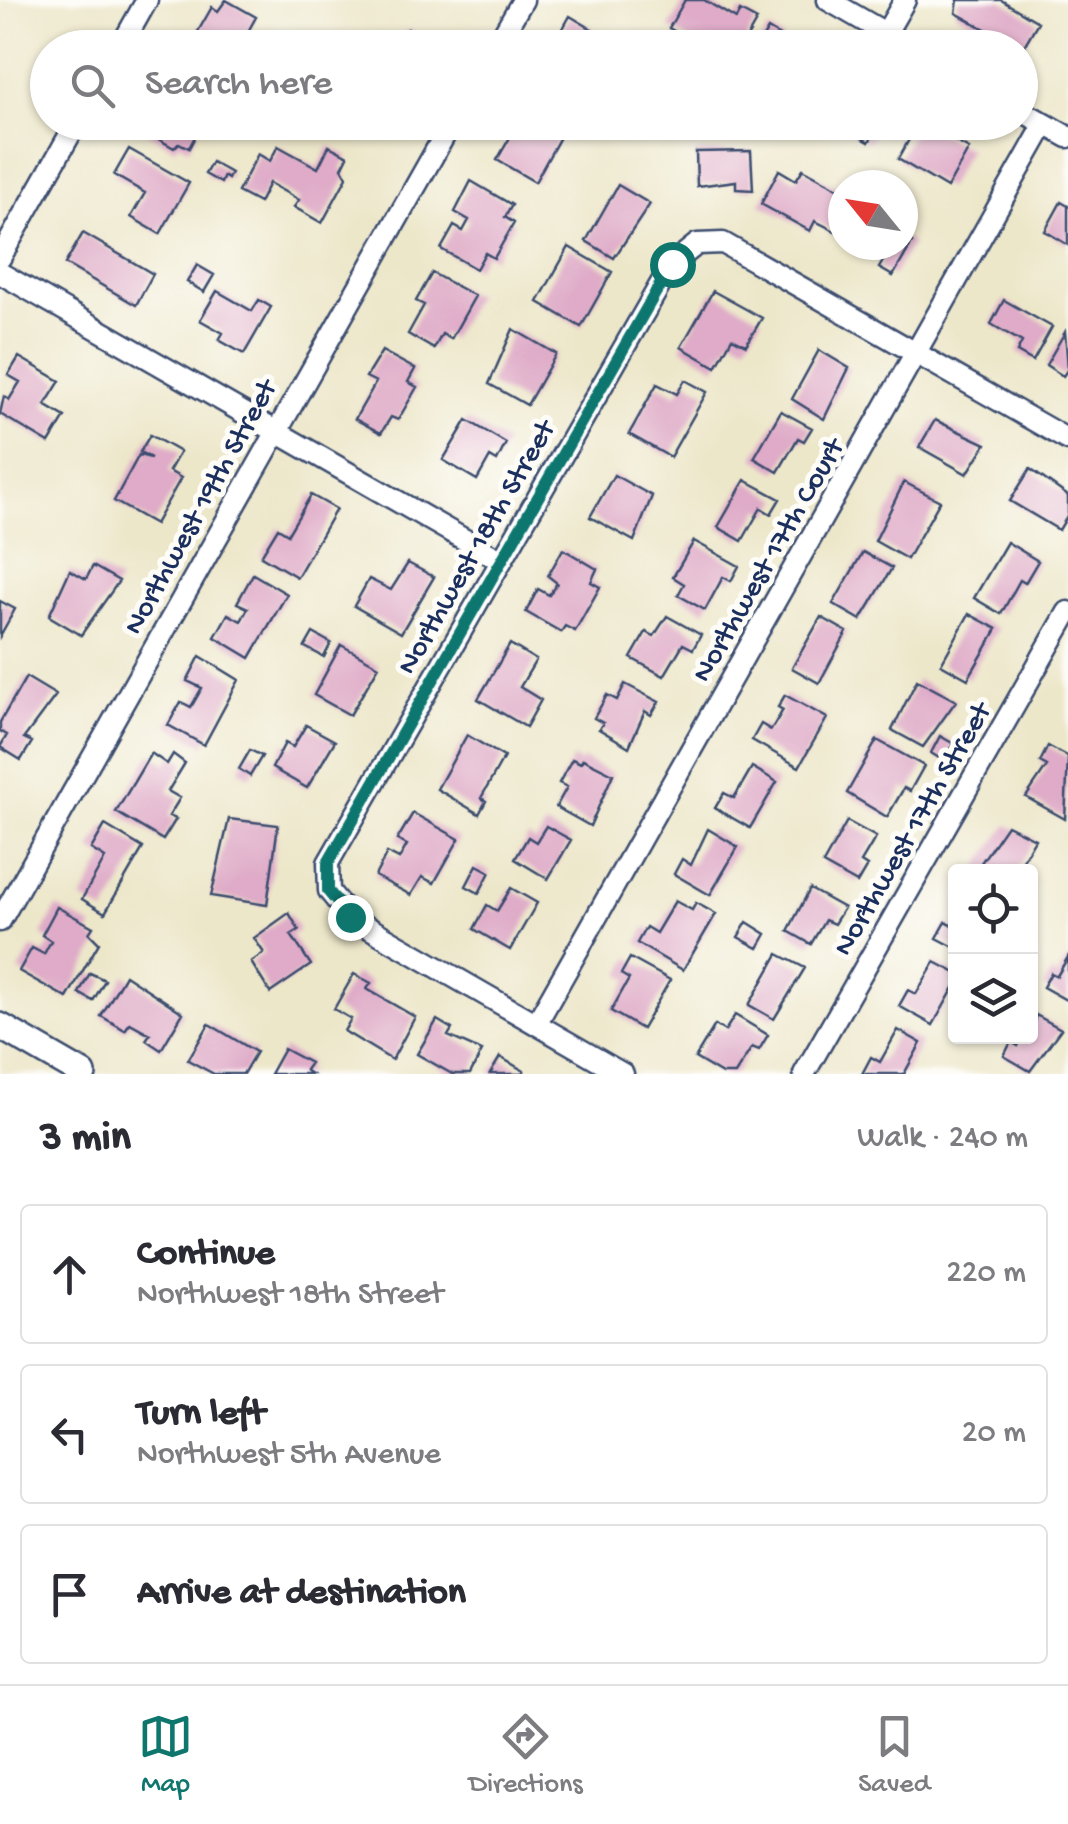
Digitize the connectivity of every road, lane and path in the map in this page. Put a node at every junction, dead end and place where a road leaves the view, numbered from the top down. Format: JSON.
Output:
{"nodes":[{"id":1,"x":147,"y":0,"type":"edge"},
{"id":2,"x":522,"y":0,"type":"edge"},
{"id":3,"x":828,"y":0,"type":"edge"},
{"id":4,"x":905,"y":0,"type":"edge"},
{"id":5,"x":130,"y":30,"type":"edge"},
{"id":6,"x":505,"y":30,"type":"edge"},
{"id":7,"x":881,"y":30,"type":"edge"},
{"id":8,"x":888,"y":30,"type":"edge"},
{"id":9,"x":1038,"y":120,"type":"edge"},
{"id":10,"x":1044,"y":124,"type":"junction"},
{"id":11,"x":1038,"y":135,"type":"edge"},
{"id":12,"x":1068,"y":137,"type":"edge"},
{"id":13,"x":67,"y":140,"type":"edge"},
{"id":14,"x":442,"y":140,"type":"edge"},
{"id":15,"x":1035,"y":140,"type":"edge"},
{"id":16,"x":0,"y":258,"type":"edge"},
{"id":17,"x":0,"y":272,"type":"edge"},
{"id":18,"x":917,"y":354,"type":"junction"},
{"id":19,"x":274,"y":430,"type":"junction"},
{"id":20,"x":1068,"y":440,"type":"edge"},
{"id":21,"x":500,"y":560,"type":"junction"},
{"id":22,"x":1068,"y":612,"type":"edge"},
{"id":23,"x":0,"y":921,"type":"edge"},
{"id":24,"x":536,"y":1024,"type":"junction"},
{"id":25,"x":0,"y":1026,"type":"edge"},
{"id":26,"x":83,"y":1074,"type":"edge"},
{"id":27,"x":623,"y":1074,"type":"edge"},
{"id":28,"x":804,"y":1074,"type":"edge"}],
"edges":[{"from":1,"to":5,"type":"street"},
{"from":2,"to":6,"type":"street"},
{"from":3,"to":7,"type":"street"},
{"from":4,"to":8,"type":"street"},
{"from":9,"to":10,"type":"street"},
{"from":10,"to":11,"type":"street","name":"Northwest 17th Court"},
{"from":10,"to":12,"type":"street"},
{"from":13,"to":16,"type":"street"},
{"from":14,"to":19,"type":"street","name":"Northwest 19th Street"},
{"from":15,"to":18,"type":"street","name":"Northwest 17th Court"},
{"from":17,"to":19,"type":"street"},
{"from":18,"to":20,"type":"street"},
{"from":18,"to":21,"type":"street","name":"Northwest 18th Street"},
{"from":18,"to":24,"type":"street","name":"Northwest 17th Court"},
{"from":19,"to":21,"type":"street"},
{"from":19,"to":23,"type":"street","name":"Northwest 19th Street"},
{"from":21,"to":24,"type":"street","name":"Northwest 18th Street"},
{"from":22,"to":28,"type":"street","name":"Northwest 17th Street"},
{"from":24,"to":27,"type":"street"},
{"from":25,"to":26,"type":"street"}]}
